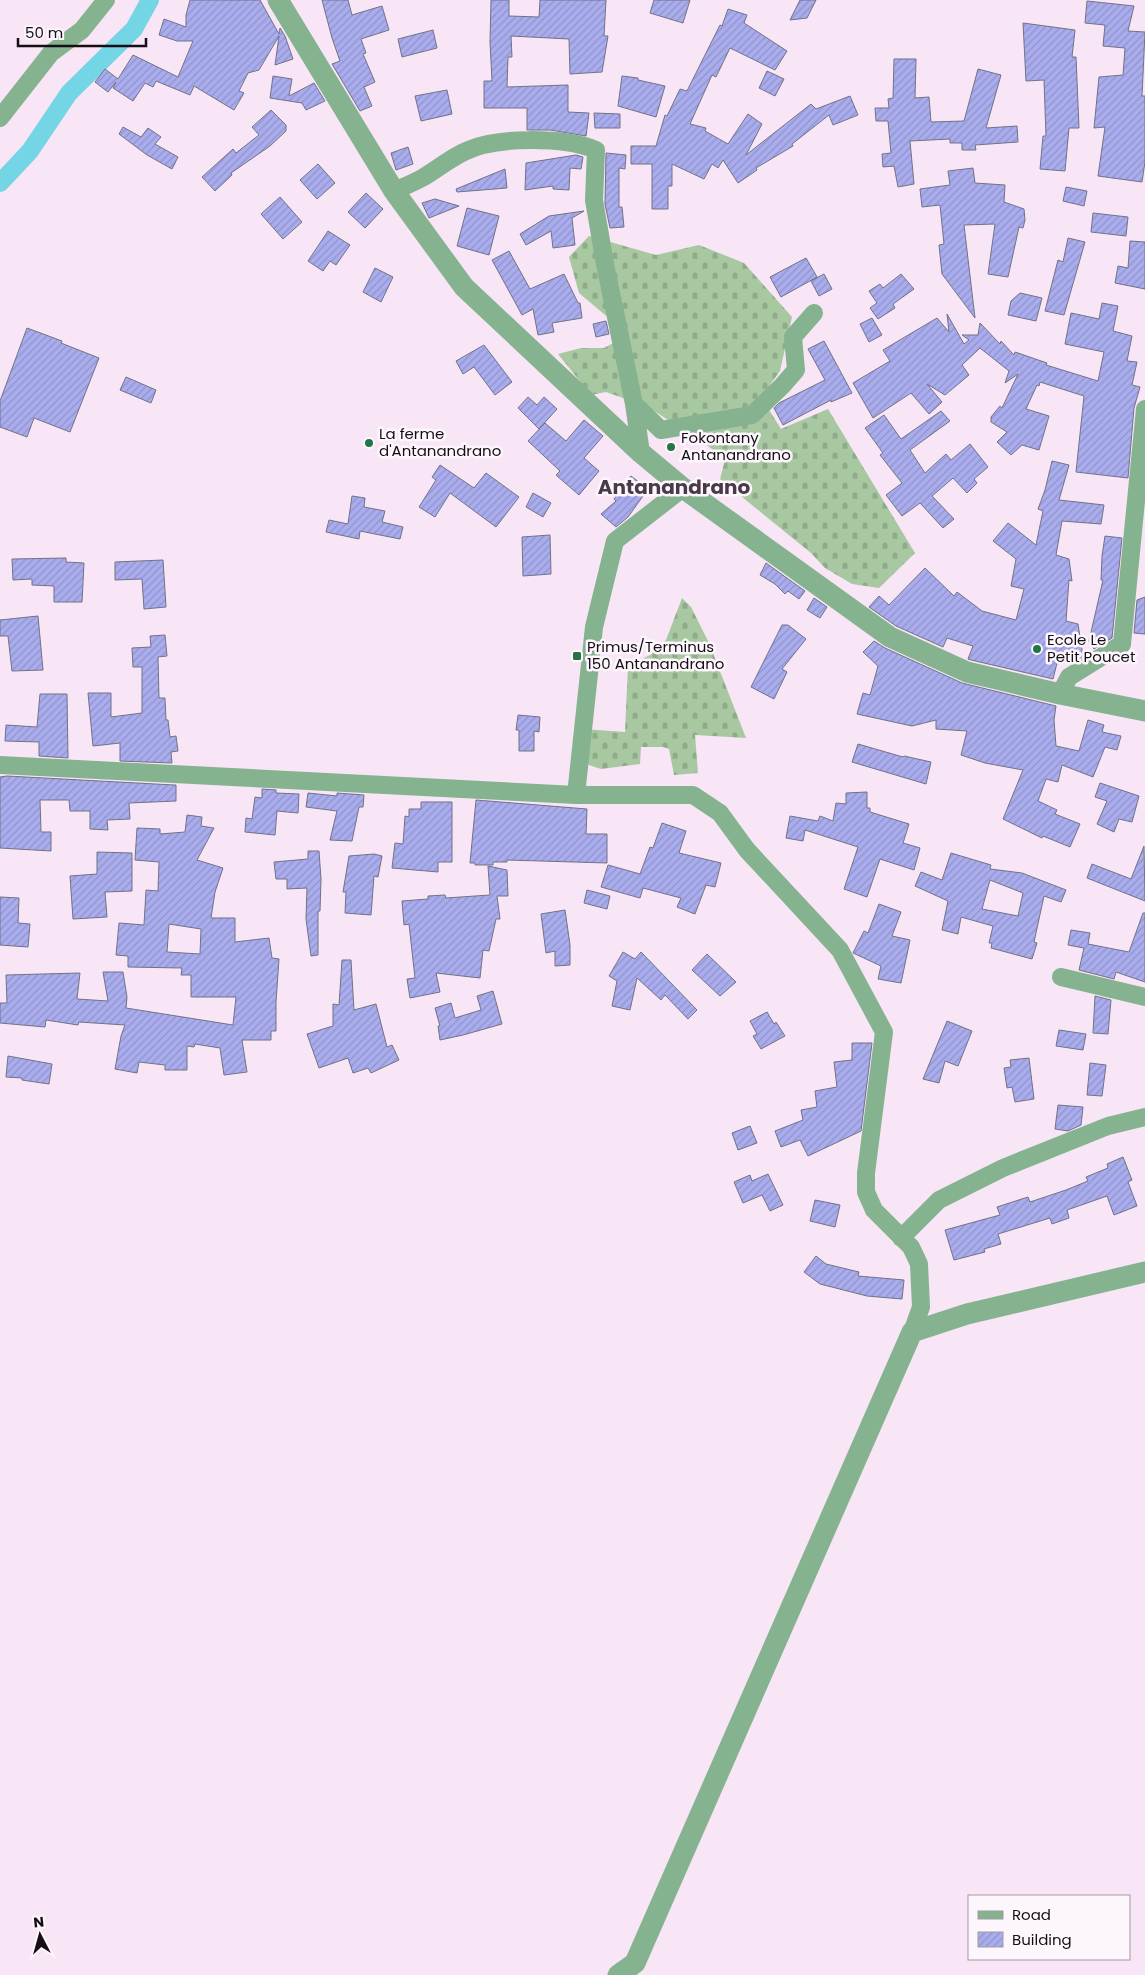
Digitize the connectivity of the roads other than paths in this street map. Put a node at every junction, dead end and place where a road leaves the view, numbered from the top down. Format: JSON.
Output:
{"nodes":[{"id":1,"x":106,"y":0,"type":"edge"},
{"id":2,"x":278,"y":0,"type":"edge"},
{"id":3,"x":0,"y":118,"type":"edge"},
{"id":4,"x":394,"y":190,"type":"junction"},
{"id":5,"x":814,"y":313,"type":"dead end"},
{"id":6,"x":634,"y":404,"type":"junction"},
{"id":7,"x":1145,"y":409,"type":"edge"},
{"id":8,"x":641,"y":453,"type":"junction"},
{"id":9,"x":682,"y":488,"type":"junction"},
{"id":10,"x":1060,"y":694,"type":"junction"},
{"id":11,"x":1145,"y":711,"type":"edge"},
{"id":12,"x":0,"y":765,"type":"edge"},
{"id":13,"x":576,"y":795,"type":"junction"},
{"id":14,"x":1061,"y":977,"type":"dead end"},
{"id":15,"x":1145,"y":997,"type":"edge"},
{"id":16,"x":1145,"y":1117,"type":"edge"},
{"id":17,"x":901,"y":1238,"type":"junction"},
{"id":18,"x":1145,"y":1272,"type":"edge"},
{"id":19,"x":912,"y":1332,"type":"junction"},
{"id":20,"x":630,"y":1971,"type":"edge"}],
"edges":[{"from":1,"to":3,"type":"street"},
{"from":2,"to":4,"type":"street"},
{"from":4,"to":6,"type":"street"},
{"from":4,"to":8,"type":"street"},
{"from":5,"to":6,"type":"street"},
{"from":6,"to":8,"type":"street"},
{"from":7,"to":10,"type":"street"},
{"from":8,"to":9,"type":"street"},
{"from":9,"to":10,"type":"street"},
{"from":9,"to":13,"type":"street"},
{"from":10,"to":11,"type":"street"},
{"from":12,"to":13,"type":"street"},
{"from":13,"to":17,"type":"street"},
{"from":14,"to":15,"type":"street"},
{"from":16,"to":17,"type":"street"},
{"from":17,"to":19,"type":"street"},
{"from":18,"to":19,"type":"street"},
{"from":19,"to":20,"type":"street"}]}
